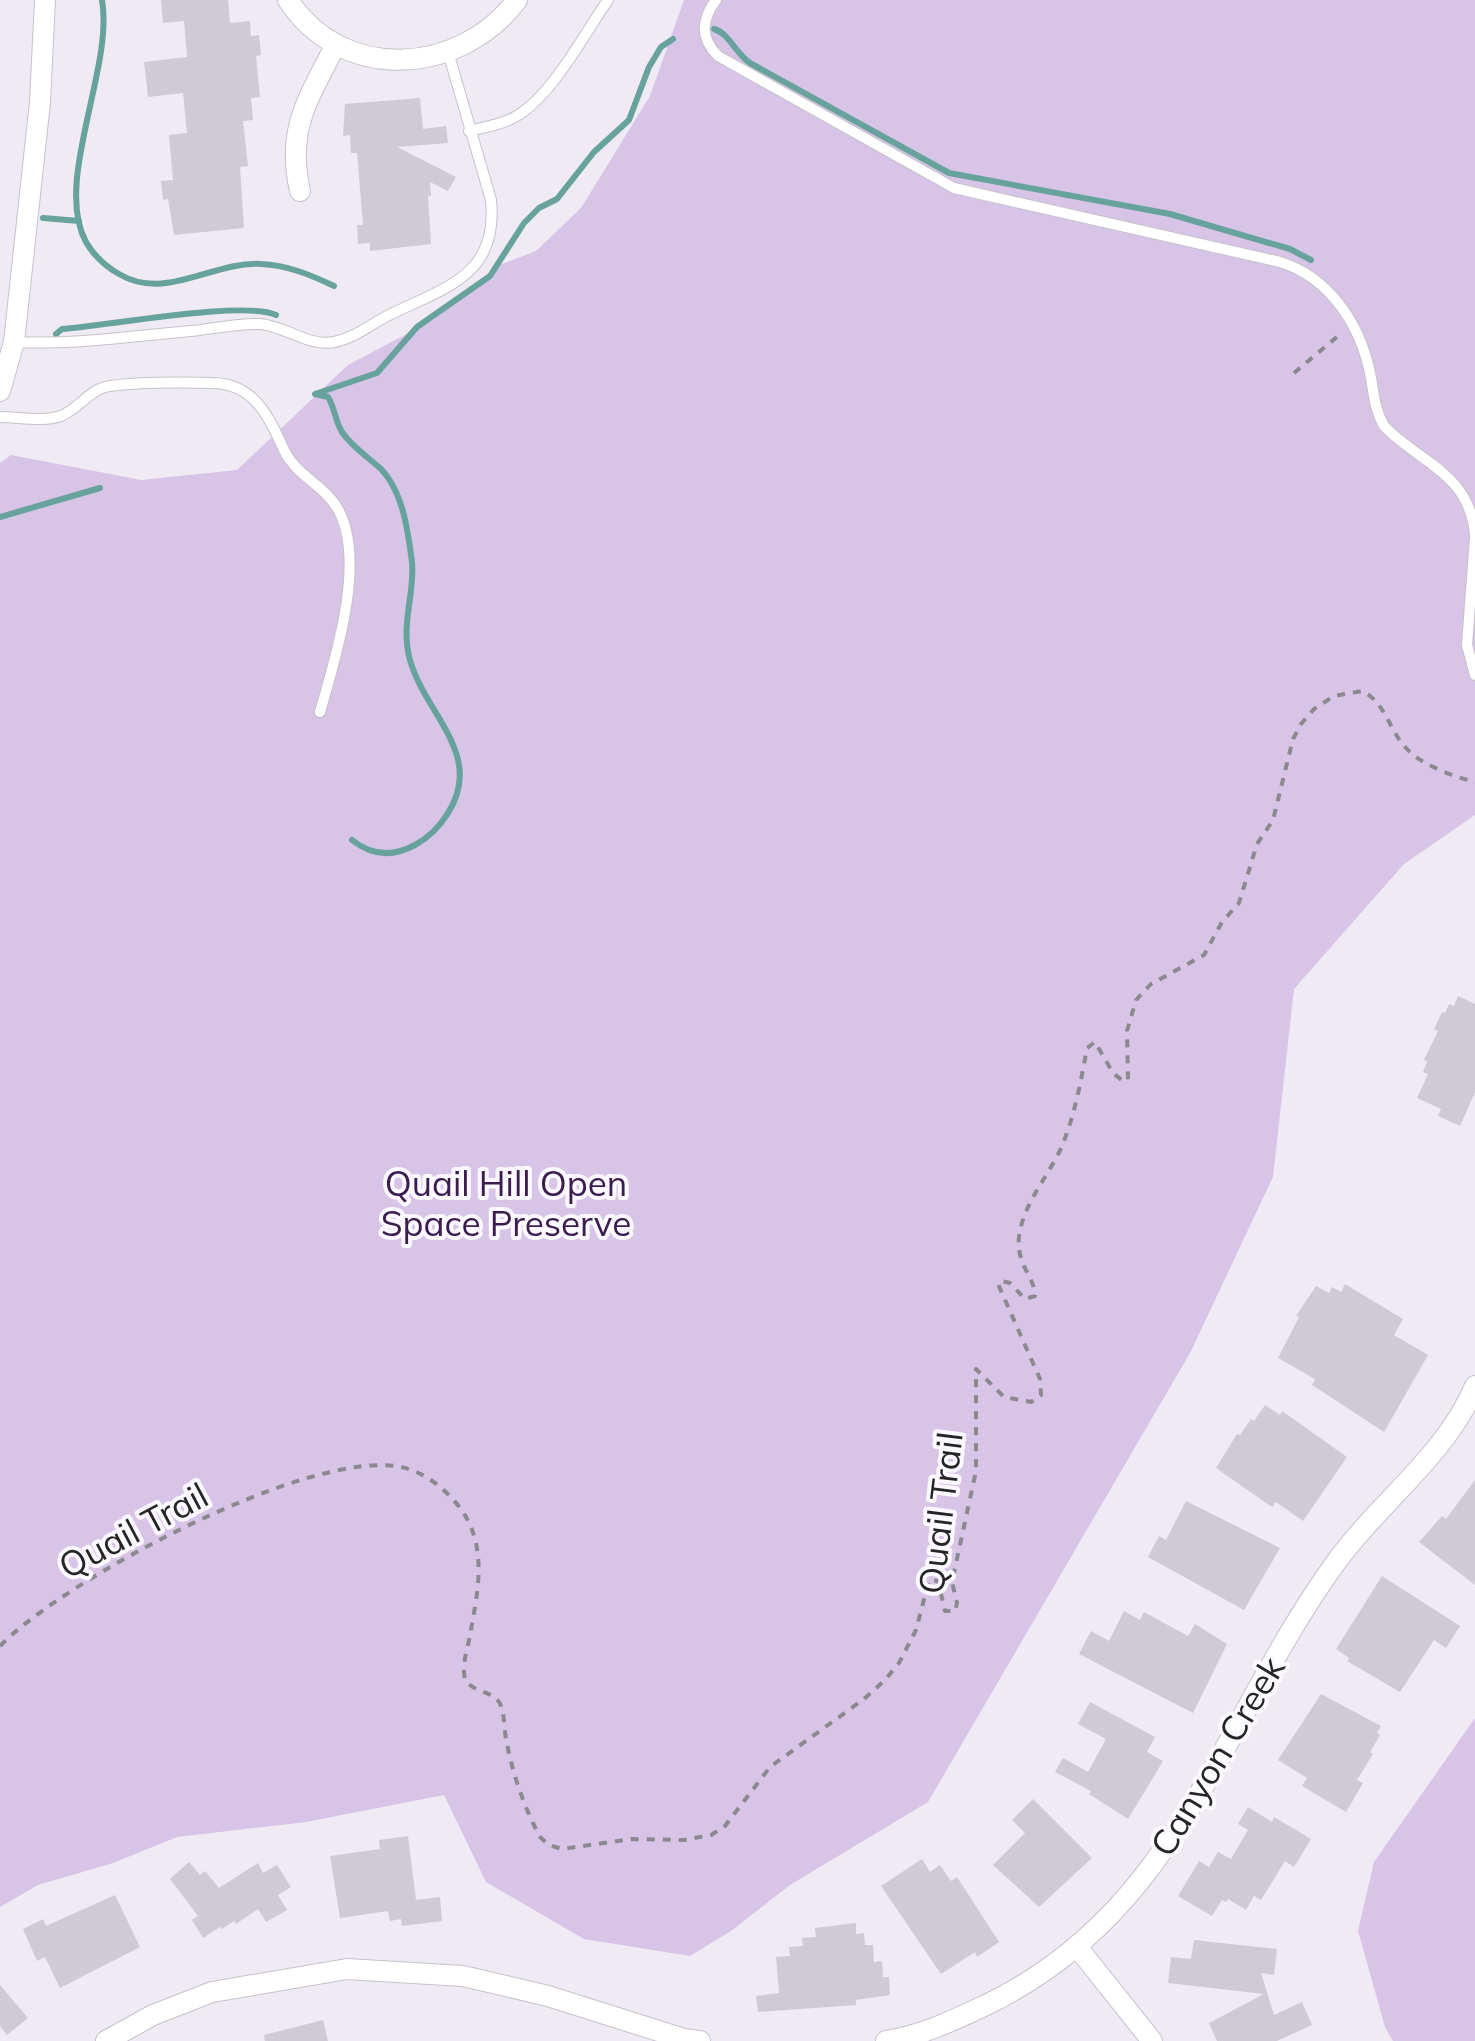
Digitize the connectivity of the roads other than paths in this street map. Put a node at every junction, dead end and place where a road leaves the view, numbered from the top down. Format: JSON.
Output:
{"nodes":[{"id":1,"x":45,"y":0,"type":"edge"},
{"id":2,"x":288,"y":0,"type":"edge"},
{"id":3,"x":516,"y":0,"type":"edge"},
{"id":4,"x":608,"y":0,"type":"edge"},
{"id":5,"x":716,"y":0,"type":"edge"},
{"id":6,"x":335,"y":46,"type":"junction"},
{"id":7,"x":448,"y":52,"type":"junction"},
{"id":8,"x":469,"y":131,"type":"junction"},
{"id":9,"x":300,"y":191,"type":"dead end"},
{"id":10,"x":14,"y":342,"type":"junction"},
{"id":11,"x":0,"y":392,"type":"edge"},
{"id":12,"x":0,"y":417,"type":"edge"},
{"id":13,"x":1475,"y":536,"type":"edge"},
{"id":14,"x":1475,"y":674,"type":"edge"},
{"id":15,"x":320,"y":712,"type":"dead end"},
{"id":16,"x":1475,"y":1386,"type":"edge"},
{"id":17,"x":1078,"y":1948,"type":"junction"},
{"id":18,"x":631,"y":2032,"type":"edge"},
{"id":19,"x":106,"y":2041,"type":"edge"},
{"id":20,"x":700,"y":2041,"type":"edge"},
{"id":21,"x":886,"y":2041,"type":"edge"},
{"id":22,"x":1152,"y":2041,"type":"edge"}],
"edges":[{"from":1,"to":10,"type":"street"},
{"from":2,"to":6,"type":"street"},
{"from":3,"to":7,"type":"street"},
{"from":4,"to":8,"type":"lane"},
{"from":5,"to":13,"type":"lane"},
{"from":6,"to":7,"type":"street"},
{"from":6,"to":9,"type":"street"},
{"from":7,"to":8,"type":"lane"},
{"from":8,"to":10,"type":"lane"},
{"from":10,"to":11,"type":"street"},
{"from":12,"to":15,"type":"lane"},
{"from":13,"to":14,"type":"lane"},
{"from":16,"to":17,"type":"street","name":"Canyon Creek"},
{"from":17,"to":21,"type":"street","name":"Canyon Creek"},
{"from":17,"to":22,"type":"street"},
{"from":18,"to":19,"type":"street"},
{"from":18,"to":20,"type":"street"}]}
